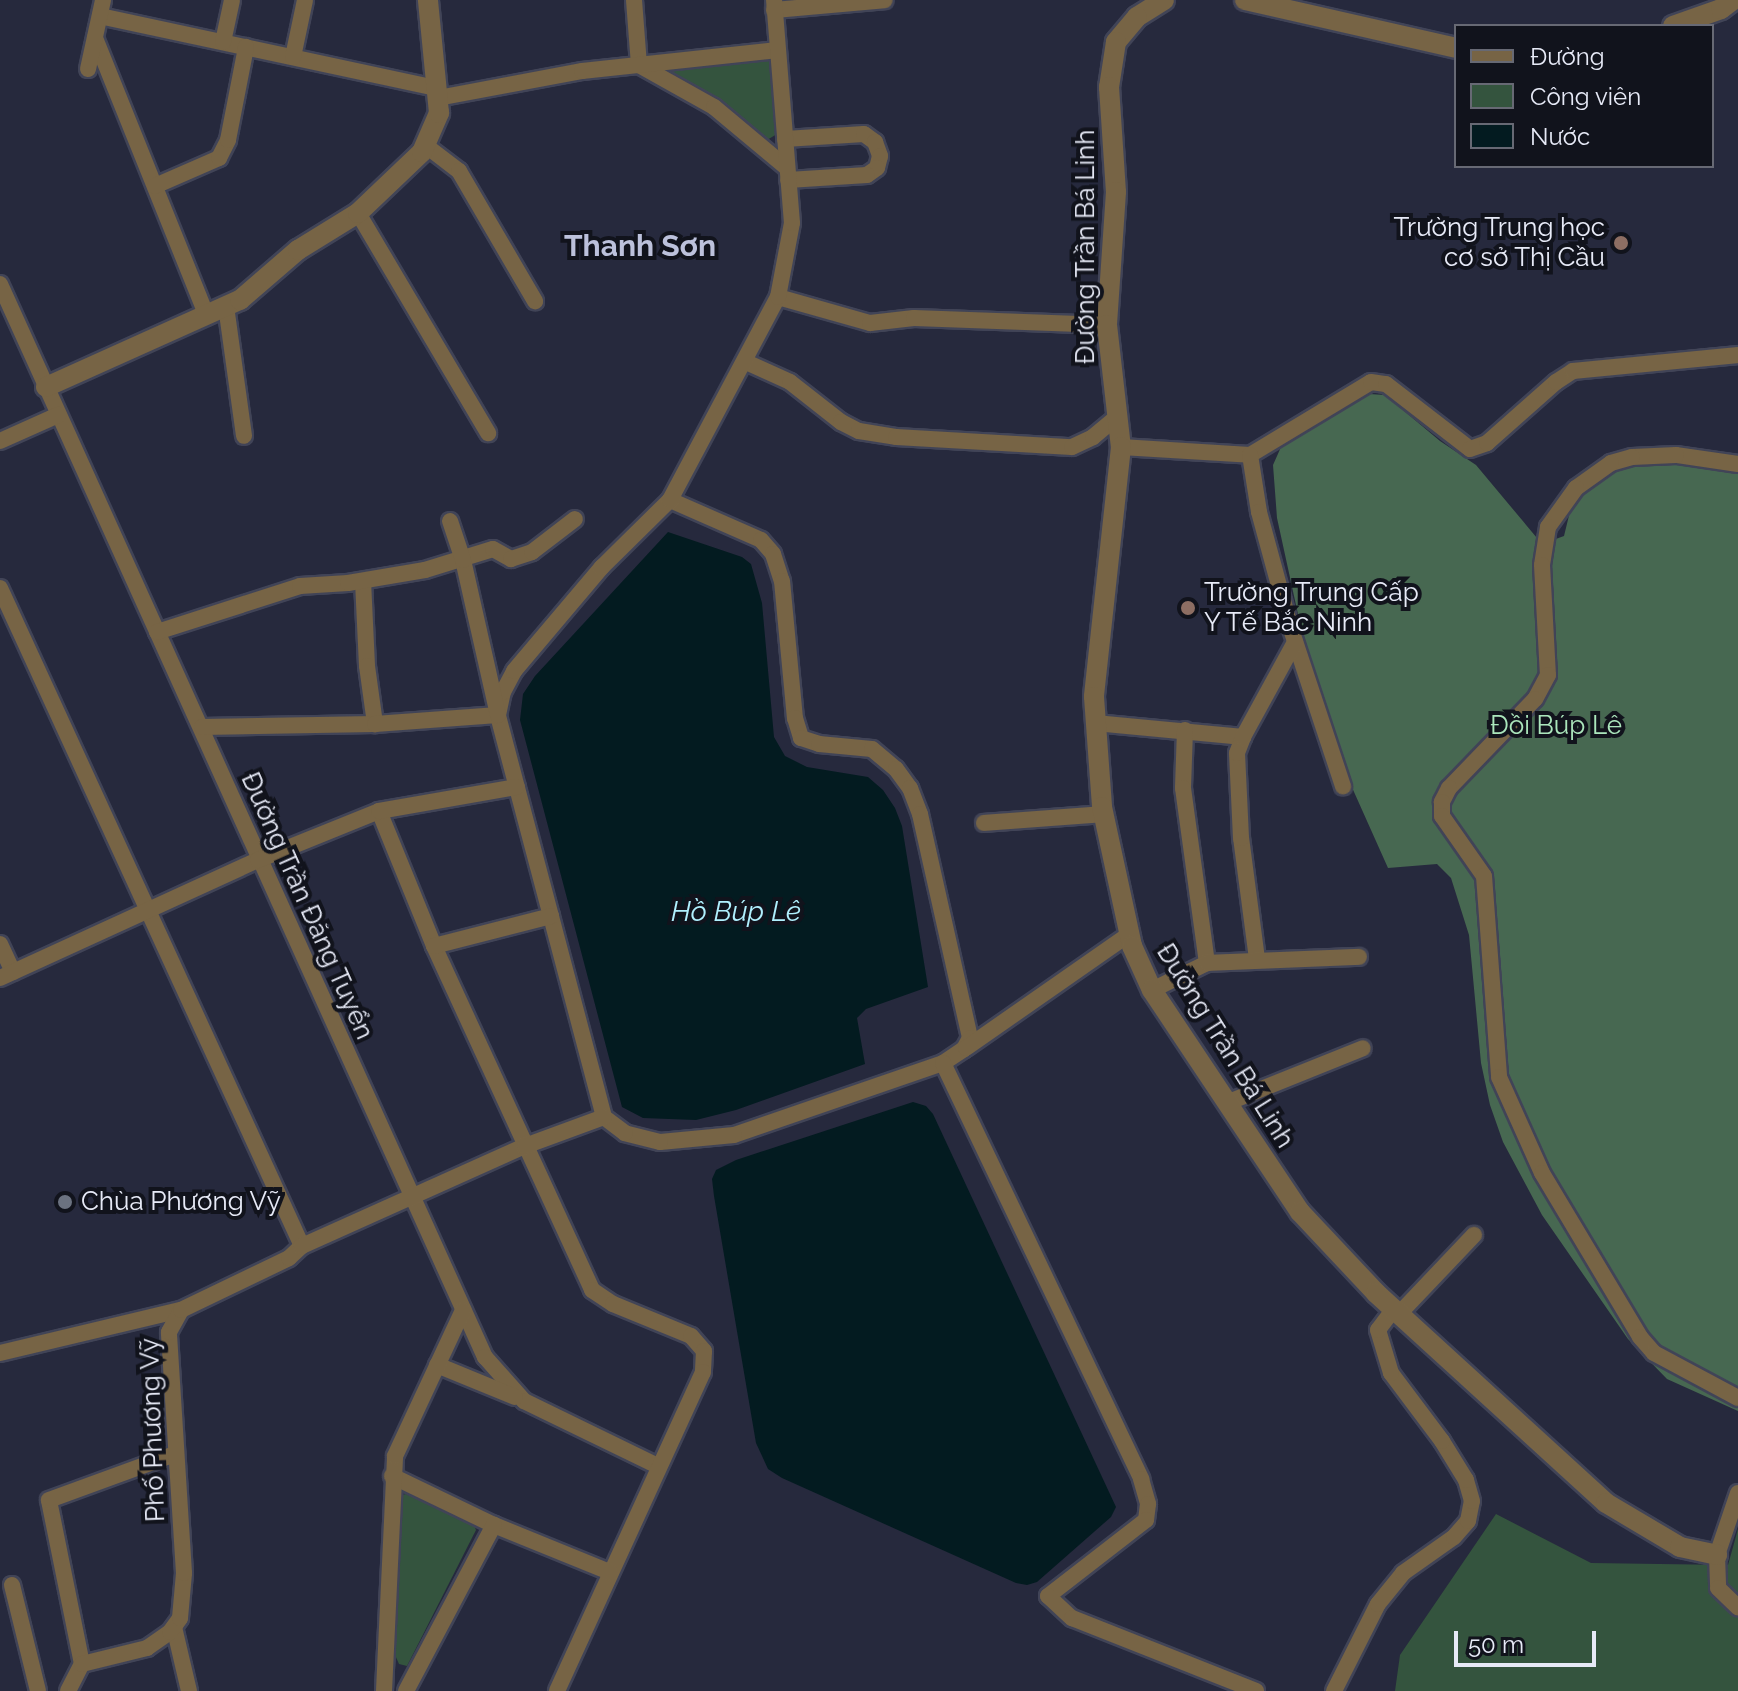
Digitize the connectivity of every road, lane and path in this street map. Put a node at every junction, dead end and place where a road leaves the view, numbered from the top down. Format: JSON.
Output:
{"nodes":[{"id":1,"x":232,"y":0,"type":"edge"},
{"id":2,"x":305,"y":0,"type":"edge"},
{"id":3,"x":428,"y":0,"type":"edge"},
{"id":4,"x":634,"y":0,"type":"edge"},
{"id":5,"x":885,"y":0,"type":"edge"},
{"id":6,"x":1164,"y":0,"type":"edge"},
{"id":7,"x":1245,"y":0,"type":"edge"},
{"id":8,"x":1733,"y":0,"type":"edge"},
{"id":9,"x":774,"y":5,"type":"edge"},
{"id":10,"x":102,"y":8,"type":"edge"},
{"id":11,"x":1679,"y":24,"type":"edge"},
{"id":12,"x":95,"y":38,"type":"junction"},
{"id":13,"x":223,"y":42,"type":"junction"},
{"id":14,"x":246,"y":47,"type":"junction"},
{"id":15,"x":1454,"y":48,"type":"edge"},
{"id":16,"x":778,"y":50,"type":"junction"},
{"id":17,"x":293,"y":57,"type":"junction"},
{"id":18,"x":639,"y":65,"type":"junction"},
{"id":19,"x":88,"y":69,"type":"dead end"},
{"id":20,"x":437,"y":93,"type":"junction"},
{"id":21,"x":785,"y":139,"type":"junction"},
{"id":22,"x":425,"y":145,"type":"junction"},
{"id":23,"x":788,"y":174,"type":"junction"},
{"id":24,"x":155,"y":186,"type":"junction"},
{"id":25,"x":358,"y":213,"type":"junction"},
{"id":26,"x":0,"y":284,"type":"edge"},
{"id":27,"x":778,"y":297,"type":"junction"},
{"id":28,"x":535,"y":301,"type":"dead end"},
{"id":29,"x":226,"y":306,"type":"junction"},
{"id":30,"x":207,"y":316,"type":"junction"},
{"id":31,"x":1107,"y":325,"type":"junction"},
{"id":32,"x":1738,"y":355,"type":"edge"},
{"id":33,"x":746,"y":362,"type":"junction"},
{"id":34,"x":46,"y":387,"type":"junction"},
{"id":35,"x":58,"y":415,"type":"junction"},
{"id":36,"x":1117,"y":417,"type":"junction"},
{"id":37,"x":488,"y":433,"type":"dead end"},
{"id":38,"x":244,"y":436,"type":"dead end"},
{"id":39,"x":0,"y":441,"type":"edge"},
{"id":40,"x":1121,"y":447,"type":"junction"},
{"id":41,"x":1250,"y":455,"type":"junction"},
{"id":42,"x":1738,"y":464,"type":"edge"},
{"id":43,"x":670,"y":500,"type":"junction"},
{"id":44,"x":575,"y":519,"type":"dead end"},
{"id":45,"x":450,"y":521,"type":"dead end"},
{"id":46,"x":463,"y":560,"type":"junction"},
{"id":47,"x":363,"y":581,"type":"junction"},
{"id":48,"x":0,"y":588,"type":"edge"},
{"id":49,"x":157,"y":632,"type":"junction"},
{"id":50,"x":1295,"y":642,"type":"junction"},
{"id":51,"x":498,"y":715,"type":"junction"},
{"id":52,"x":1095,"y":723,"type":"junction"},
{"id":53,"x":375,"y":724,"type":"junction"},
{"id":54,"x":202,"y":727,"type":"junction"},
{"id":55,"x":1185,"y":730,"type":"junction"},
{"id":56,"x":1243,"y":737,"type":"junction"},
{"id":57,"x":1343,"y":786,"type":"dead end"},
{"id":58,"x":517,"y":787,"type":"junction"},
{"id":59,"x":379,"y":811,"type":"junction"},
{"id":60,"x":1104,"y":814,"type":"junction"},
{"id":61,"x":984,"y":823,"type":"dead end"},
{"id":62,"x":258,"y":860,"type":"junction"},
{"id":63,"x":146,"y":913,"type":"junction"},
{"id":64,"x":551,"y":916,"type":"junction"},
{"id":65,"x":1128,"y":935,"type":"junction"},
{"id":66,"x":0,"y":944,"type":"edge"},
{"id":67,"x":434,"y":946,"type":"junction"},
{"id":68,"x":1359,"y":957,"type":"dead end"},
{"id":69,"x":1257,"y":959,"type":"junction"},
{"id":70,"x":1207,"y":963,"type":"junction"},
{"id":71,"x":6,"y":975,"type":"edge"},
{"id":72,"x":1152,"y":990,"type":"junction"},
{"id":73,"x":1363,"y":1048,"type":"dead end"},
{"id":74,"x":964,"y":1049,"type":"junction"},
{"id":75,"x":943,"y":1063,"type":"junction"},
{"id":76,"x":1229,"y":1102,"type":"junction"},
{"id":77,"x":604,"y":1117,"type":"junction"},
{"id":78,"x":525,"y":1146,"type":"junction"},
{"id":79,"x":414,"y":1197,"type":"junction"},
{"id":80,"x":1474,"y":1235,"type":"dead end"},
{"id":81,"x":302,"y":1246,"type":"junction"},
{"id":82,"x":181,"y":1310,"type":"junction"},
{"id":83,"x":463,"y":1310,"type":"junction"},
{"id":84,"x":1396,"y":1312,"type":"junction"},
{"id":85,"x":0,"y":1353,"type":"edge"},
{"id":86,"x":437,"y":1365,"type":"junction"},
{"id":87,"x":1738,"y":1398,"type":"edge"},
{"id":88,"x":524,"y":1401,"type":"junction"},
{"id":89,"x":175,"y":1454,"type":"junction"},
{"id":90,"x":658,"y":1466,"type":"junction"},
{"id":91,"x":392,"y":1476,"type":"junction"},
{"id":92,"x":1738,"y":1493,"type":"edge"},
{"id":93,"x":494,"y":1525,"type":"junction"},
{"id":94,"x":1717,"y":1555,"type":"junction"},
{"id":95,"x":610,"y":1572,"type":"junction"},
{"id":96,"x":12,"y":1585,"type":"dead end"},
{"id":97,"x":1738,"y":1607,"type":"edge"},
{"id":98,"x":174,"y":1627,"type":"junction"},
{"id":99,"x":82,"y":1664,"type":"junction"},
{"id":100,"x":38,"y":1691,"type":"edge"},
{"id":101,"x":68,"y":1691,"type":"edge"},
{"id":102,"x":189,"y":1691,"type":"edge"},
{"id":103,"x":384,"y":1691,"type":"edge"},
{"id":104,"x":406,"y":1691,"type":"edge"},
{"id":105,"x":557,"y":1691,"type":"edge"},
{"id":106,"x":1256,"y":1691,"type":"edge"},
{"id":107,"x":1334,"y":1691,"type":"edge"}],
"edges":[{"from":1,"to":13,"type":"street"},
{"from":2,"to":17,"type":"street"},
{"from":3,"to":20,"type":"street"},
{"from":4,"to":18,"type":"street"},
{"from":5,"to":9,"type":"street"},
{"from":6,"to":31,"type":"street","name":"Đường Trần Bá Linh"},
{"from":7,"to":15,"type":"street"},
{"from":8,"to":11,"type":"street"},
{"from":9,"to":16,"type":"street"},
{"from":10,"to":12,"type":"street"},
{"from":10,"to":13,"type":"street"},
{"from":12,"to":19,"type":"street"},
{"from":12,"to":24,"type":"street"},
{"from":13,"to":14,"type":"street"},
{"from":14,"to":17,"type":"street"},
{"from":14,"to":24,"type":"street"},
{"from":16,"to":18,"type":"street"},
{"from":16,"to":21,"type":"street"},
{"from":17,"to":20,"type":"street"},
{"from":18,"to":20,"type":"street"},
{"from":18,"to":23,"type":"street"},
{"from":20,"to":22,"type":"street"},
{"from":21,"to":23,"type":"street"},
{"from":21,"to":23,"type":"street"},
{"from":22,"to":25,"type":"street"},
{"from":22,"to":28,"type":"street"},
{"from":23,"to":27,"type":"street"},
{"from":24,"to":30,"type":"street"},
{"from":25,"to":29,"type":"street"},
{"from":25,"to":37,"type":"street"},
{"from":26,"to":34,"type":"street","name":"Đường Trần Đăng Tuyển"},
{"from":27,"to":31,"type":"street"},
{"from":27,"to":33,"type":"street"},
{"from":29,"to":30,"type":"street"},
{"from":29,"to":38,"type":"street"},
{"from":30,"to":34,"type":"street"},
{"from":31,"to":36,"type":"street","name":"Đường Trần Bá Linh"},
{"from":32,"to":41,"type":"street"},
{"from":33,"to":36,"type":"street"},
{"from":33,"to":43,"type":"street"},
{"from":34,"to":35,"type":"street","name":"Đường Trần Đăng Tuyển"},
{"from":35,"to":39,"type":"street"},
{"from":35,"to":49,"type":"street","name":"Đường Trần Đăng Tuyển"},
{"from":36,"to":40,"type":"street","name":"Đường Trần Bá Linh"},
{"from":40,"to":41,"type":"street"},
{"from":40,"to":52,"type":"street","name":"Đường Trần Bá Linh"},
{"from":41,"to":50,"type":"street"},
{"from":42,"to":87,"type":"street"},
{"from":43,"to":51,"type":"street"},
{"from":43,"to":74,"type":"street"},
{"from":44,"to":46,"type":"street"},
{"from":45,"to":46,"type":"street"},
{"from":46,"to":47,"type":"street"},
{"from":46,"to":51,"type":"street"},
{"from":47,"to":49,"type":"street"},
{"from":47,"to":53,"type":"street"},
{"from":48,"to":63,"type":"street"},
{"from":49,"to":54,"type":"street","name":"Đường Trần Đăng Tuyển"},
{"from":50,"to":56,"type":"street"},
{"from":50,"to":57,"type":"street"},
{"from":51,"to":53,"type":"street"},
{"from":51,"to":58,"type":"street"},
{"from":52,"to":55,"type":"street"},
{"from":52,"to":60,"type":"street","name":"Đường Trần Bá Linh"},
{"from":53,"to":54,"type":"street"},
{"from":54,"to":62,"type":"street","name":"Đường Trần Đăng Tuyển"},
{"from":55,"to":56,"type":"street"},
{"from":55,"to":70,"type":"street"},
{"from":56,"to":69,"type":"street"},
{"from":58,"to":59,"type":"street"},
{"from":58,"to":64,"type":"street"},
{"from":59,"to":62,"type":"street"},
{"from":59,"to":67,"type":"street"},
{"from":60,"to":61,"type":"street"},
{"from":60,"to":65,"type":"street","name":"Đường Trần Bá Linh"},
{"from":62,"to":63,"type":"street"},
{"from":62,"to":79,"type":"street","name":"Đường Trần Đăng Tuyển"},
{"from":63,"to":71,"type":"street"},
{"from":63,"to":81,"type":"street"},
{"from":64,"to":67,"type":"street"},
{"from":64,"to":77,"type":"street"},
{"from":65,"to":72,"type":"street","name":"Đường Trần Bá Linh"},
{"from":65,"to":74,"type":"street"},
{"from":66,"to":71,"type":"street"},
{"from":67,"to":78,"type":"street"},
{"from":68,"to":69,"type":"street"},
{"from":69,"to":70,"type":"street"},
{"from":70,"to":72,"type":"street"},
{"from":72,"to":76,"type":"street","name":"Đường Trần Bá Linh"},
{"from":73,"to":76,"type":"street"},
{"from":74,"to":75,"type":"street"},
{"from":75,"to":77,"type":"street"},
{"from":75,"to":106,"type":"street"},
{"from":76,"to":84,"type":"street","name":"Đường Trần Bá Linh"},
{"from":77,"to":78,"type":"street","name":"Phố Phương Vỹ"},
{"from":78,"to":79,"type":"street","name":"Phố Phương Vỹ"},
{"from":78,"to":90,"type":"street"},
{"from":79,"to":81,"type":"street","name":"Phố Phương Vỹ"},
{"from":79,"to":83,"type":"street","name":"Đường Trần Đăng Tuyển"},
{"from":80,"to":84,"type":"street"},
{"from":81,"to":82,"type":"street","name":"Phố Phương Vỹ"},
{"from":82,"to":85,"type":"street"},
{"from":82,"to":89,"type":"street","name":"Phố Phương Vỹ"},
{"from":83,"to":86,"type":"street"},
{"from":83,"to":88,"type":"street","name":"Đường Trần Đăng Tuyển"},
{"from":84,"to":94,"type":"street","name":"Đường Trần Bá Linh"},
{"from":84,"to":107,"type":"street"},
{"from":86,"to":88,"type":"street"},
{"from":86,"to":91,"type":"street"},
{"from":88,"to":90,"type":"street","name":"Đường Trần Đăng Tuyển"},
{"from":89,"to":98,"type":"street","name":"Phố Phương Vỹ"},
{"from":89,"to":99,"type":"street"},
{"from":90,"to":95,"type":"street"},
{"from":91,"to":93,"type":"street"},
{"from":91,"to":103,"type":"street"},
{"from":92,"to":94,"type":"street"},
{"from":93,"to":95,"type":"street"},
{"from":93,"to":104,"type":"street"},
{"from":94,"to":97,"type":"street"},
{"from":95,"to":105,"type":"street"},
{"from":96,"to":100,"type":"street"},
{"from":98,"to":99,"type":"street"},
{"from":98,"to":102,"type":"street"},
{"from":99,"to":101,"type":"street"}]}
